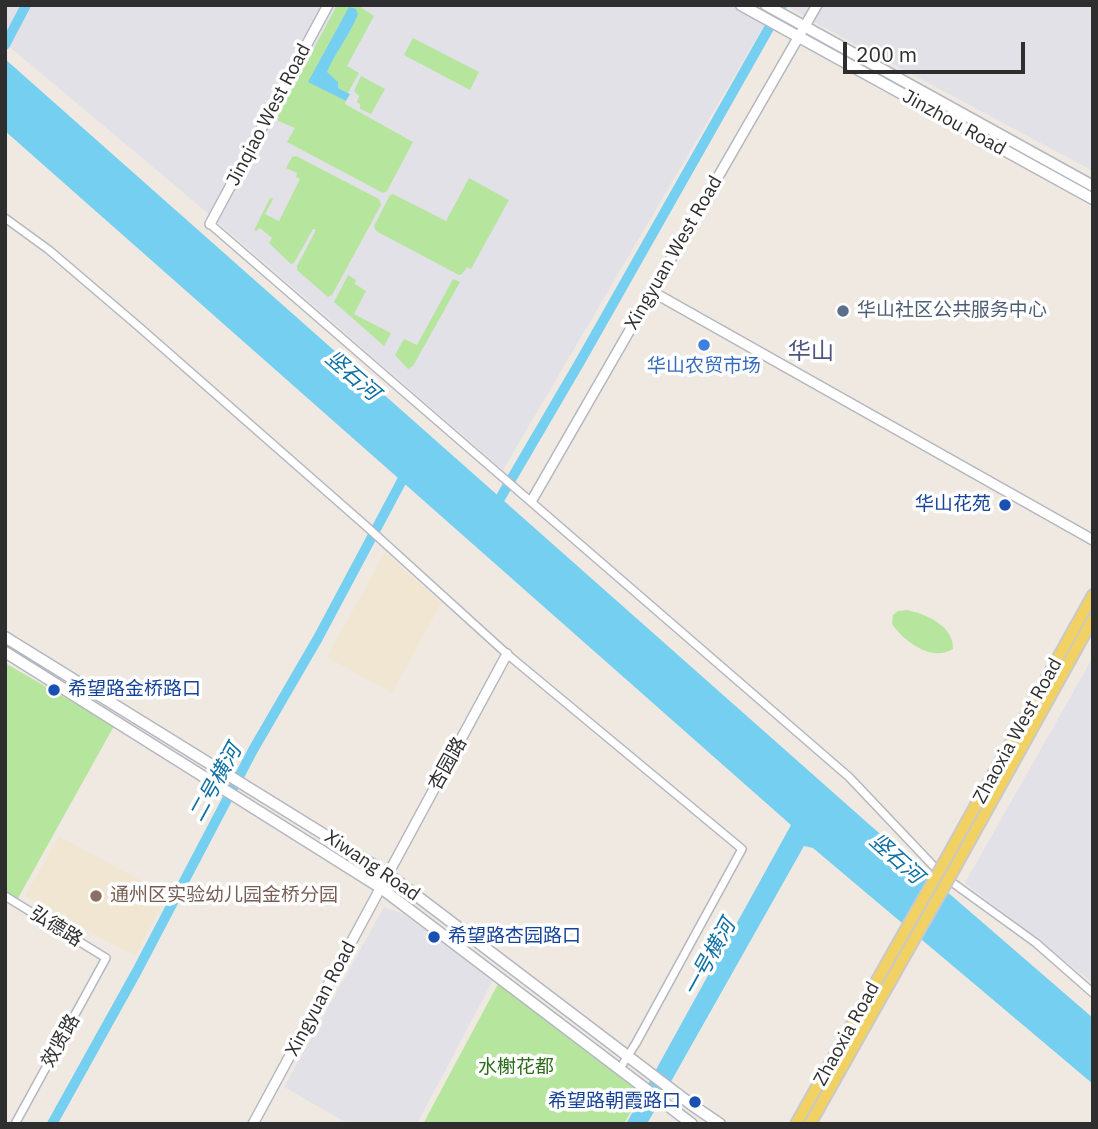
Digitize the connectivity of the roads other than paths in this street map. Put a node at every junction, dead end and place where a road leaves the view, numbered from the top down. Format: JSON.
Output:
{"nodes":[{"id":1,"x":328,"y":5,"type":"edge"},
{"id":2,"x":741,"y":5,"type":"edge"},
{"id":3,"x":766,"y":5,"type":"edge"},
{"id":4,"x":817,"y":5,"type":"edge"},
{"id":5,"x":805,"y":27,"type":"junction"},
{"id":6,"x":799,"y":37,"type":"junction"},
{"id":7,"x":1093,"y":186,"type":"edge"},
{"id":8,"x":1093,"y":199,"type":"edge"},
{"id":9,"x":5,"y":218,"type":"edge"},
{"id":10,"x":210,"y":224,"type":"joint"},
{"id":11,"x":652,"y":291,"type":"junction"},
{"id":12,"x":532,"y":500,"type":"junction"},
{"id":13,"x":1093,"y":540,"type":"edge"},
{"id":14,"x":1093,"y":595,"type":"edge"},
{"id":15,"x":1093,"y":619,"type":"edge"},
{"id":16,"x":5,"y":637,"type":"edge"},
{"id":17,"x":5,"y":652,"type":"edge"},
{"id":18,"x":507,"y":654,"type":"junction"},
{"id":19,"x":947,"y":869,"type":"junction"},
{"id":20,"x":388,"y":874,"type":"junction"},
{"id":21,"x":381,"y":888,"type":"junction"},
{"id":22,"x":5,"y":896,"type":"edge"},
{"id":23,"x":902,"y":948,"type":"junction"},
{"id":24,"x":106,"y":958,"type":"joint"},
{"id":25,"x":1093,"y":993,"type":"edge"},
{"id":26,"x":628,"y":1056,"type":"junction"},
{"id":27,"x":619,"y":1070,"type":"junction"},
{"id":28,"x":15,"y":1124,"type":"edge"},
{"id":29,"x":253,"y":1124,"type":"edge"},
{"id":30,"x":692,"y":1124,"type":"edge"},
{"id":31,"x":720,"y":1124,"type":"edge"},
{"id":32,"x":796,"y":1124,"type":"edge"},
{"id":33,"x":810,"y":1124,"type":"edge"}],
"edges":[{"from":1,"to":10,"type":"street","name":"Jinqiao West Road"},
{"from":2,"to":6,"type":"main road","name":"Jinzhou Road"},
{"from":3,"to":5,"type":"main road","name":"Jinzhou Road"},
{"from":4,"to":5,"type":"street","name":"Xingyuan West Road"},
{"from":5,"to":6,"type":"street","name":"Xingyuan West Road"},
{"from":5,"to":7,"type":"main road","name":"Jinzhou Road"},
{"from":6,"to":8,"type":"main road","name":"Jinzhou Road"},
{"from":6,"to":11,"type":"street","name":"Xingyuan West Road"},
{"from":9,"to":18,"type":"street"},
{"from":10,"to":12,"type":"street"},
{"from":11,"to":12,"type":"street","name":"Xingyuan West Road"},
{"from":11,"to":13,"type":"street"},
{"from":12,"to":25,"type":"street"},
{"from":14,"to":19,"type":"main road","name":"Zhaoxia West Road"},
{"from":15,"to":19,"type":"main road","name":"Zhaoxia West Road"},
{"from":16,"to":20,"type":"main road","name":"Xiwang Road"},
{"from":17,"to":21,"type":"main road","name":"Xiwang Road"},
{"from":18,"to":20,"type":"street","name":"杏园路"},
{"from":18,"to":26,"type":"street"},
{"from":19,"to":23,"type":"main road","bridge":true},
{"from":20,"to":21,"type":"street","name":"Xingyuan Road"},
{"from":20,"to":26,"type":"main road","name":"Xiwang Road"},
{"from":21,"to":27,"type":"main road","name":"Xiwang Road"},
{"from":21,"to":29,"type":"street","name":"Xingyuan Road"},
{"from":22,"to":24,"type":"street","name":"弘德路"},
{"from":23,"to":32,"type":"main road","name":"Zhaoxia Road"},
{"from":23,"to":33,"type":"main road","name":"Zhaoxia Road"},
{"from":24,"to":28,"type":"street","name":"效贤路"},
{"from":26,"to":27,"type":"street"},
{"from":26,"to":31,"type":"main road","name":"Xiwang Road"},
{"from":27,"to":30,"type":"main road","name":"Xiwang Road"}]}
